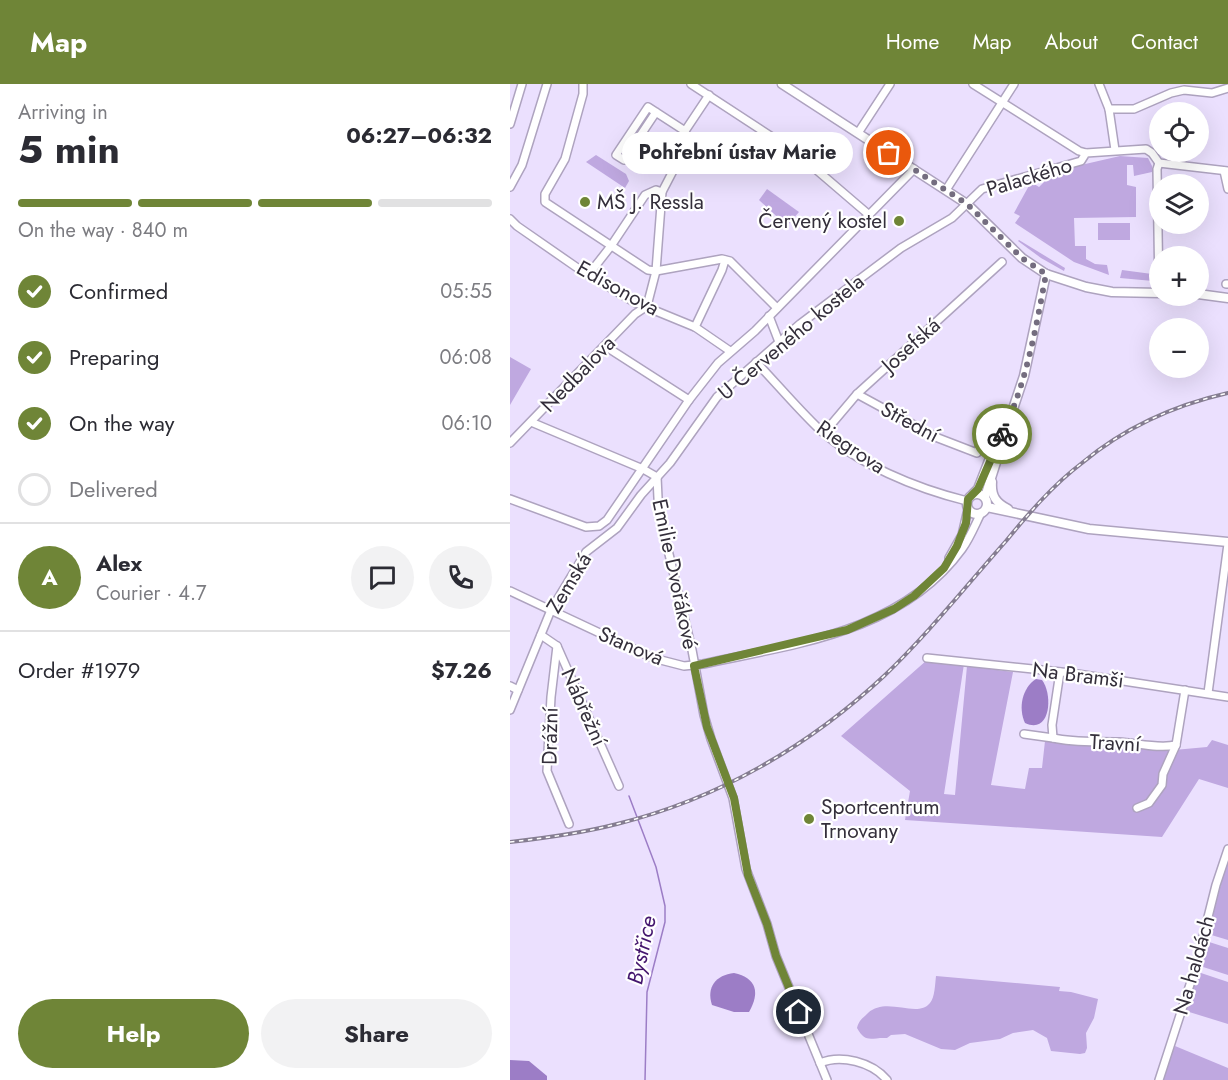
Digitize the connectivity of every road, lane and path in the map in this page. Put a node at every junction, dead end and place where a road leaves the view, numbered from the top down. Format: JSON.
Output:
{"nodes":[{"id":1,"x":522,"y":84,"type":"edge"},
{"id":2,"x":547,"y":84,"type":"edge"},
{"id":3,"x":583,"y":84,"type":"edge"},
{"id":4,"x":692,"y":84,"type":"edge"},
{"id":5,"x":782,"y":84,"type":"edge"},
{"id":6,"x":890,"y":84,"type":"edge"},
{"id":7,"x":973,"y":84,"type":"edge"},
{"id":8,"x":1014,"y":84,"type":"edge"},
{"id":9,"x":1099,"y":84,"type":"edge"},
{"id":10,"x":1228,"y":88,"type":"edge"},
{"id":11,"x":709,"y":95,"type":"junction"},
{"id":12,"x":1002,"y":103,"type":"junction"},
{"id":13,"x":1109,"y":109,"type":"junction"},
{"id":14,"x":656,"y":112,"type":"junction"},
{"id":15,"x":510,"y":124,"type":"edge"},
{"id":16,"x":685,"y":131,"type":"junction"},
{"id":17,"x":858,"y":134,"type":"junction"},
{"id":18,"x":1115,"y":150,"type":"junction"},
{"id":19,"x":1149,"y":151,"type":"edge"},
{"id":20,"x":1086,"y":153,"type":"junction"},
{"id":21,"x":1159,"y":162,"type":"joint"},
{"id":22,"x":914,"y":169,"type":"junction"},
{"id":23,"x":1226,"y":171,"type":"edge"},
{"id":24,"x":510,"y":187,"type":"edge"},
{"id":25,"x":1228,"y":189,"type":"edge"},
{"id":26,"x":946,"y":190,"type":"junction"},
{"id":27,"x":662,"y":192,"type":"junction"},
{"id":28,"x":967,"y":204,"type":"junction"},
{"id":29,"x":868,"y":214,"type":"junction"},
{"id":30,"x":510,"y":219,"type":"edge"},
{"id":31,"x":611,"y":246,"type":"junction"},
{"id":32,"x":1158,"y":246,"type":"edge"},
{"id":33,"x":725,"y":260,"type":"junction"},
{"id":34,"x":1002,"y":262,"type":"dead end"},
{"id":35,"x":656,"y":271,"type":"junction"},
{"id":36,"x":589,"y":274,"type":"junction"},
{"id":37,"x":1046,"y":274,"type":"junction"},
{"id":38,"x":1149,"y":293,"type":"edge"},
{"id":39,"x":1209,"y":295,"type":"edge"},
{"id":40,"x":1228,"y":298,"type":"edge"},
{"id":41,"x":647,"y":306,"type":"junction"},
{"id":42,"x":777,"y":308,"type":"junction"},
{"id":43,"x":769,"y":316,"type":"junction"},
{"id":44,"x":695,"y":327,"type":"junction"},
{"id":45,"x":778,"y":342,"type":"junction"},
{"id":46,"x":605,"y":346,"type":"junction"},
{"id":47,"x":730,"y":351,"type":"junction"},
{"id":48,"x":756,"y":362,"type":"junction"},
{"id":49,"x":857,"y":394,"type":"junction"},
{"id":50,"x":689,"y":400,"type":"junction"},
{"id":51,"x":1009,"y":421,"type":"junction"},
{"id":52,"x":531,"y":422,"type":"junction"},
{"id":53,"x":824,"y":433,"type":"junction"},
{"id":54,"x":985,"y":434,"type":"dead end"},
{"id":55,"x":510,"y":443,"type":"edge"},
{"id":56,"x":999,"y":452,"type":"junction"},
{"id":57,"x":643,"y":469,"type":"junction"},
{"id":58,"x":657,"y":477,"type":"junction"},
{"id":59,"x":973,"y":494,"type":"junction"},
{"id":60,"x":511,"y":501,"type":"edge"},
{"id":61,"x":967,"y":505,"type":"junction"},
{"id":62,"x":984,"y":505,"type":"junction"},
{"id":63,"x":1016,"y":514,"type":"junction"},
{"id":64,"x":1228,"y":543,"type":"edge"},
{"id":65,"x":944,"y":568,"type":"junction"},
{"id":66,"x":510,"y":591,"type":"edge"},
{"id":67,"x":551,"y":610,"type":"junction"},
{"id":68,"x":541,"y":635,"type":"junction"},
{"id":69,"x":557,"y":646,"type":"junction"},
{"id":70,"x":927,"y":658,"type":"dead end"},
{"id":71,"x":694,"y":666,"type":"junction"},
{"id":72,"x":1060,"y":672,"type":"junction"},
{"id":73,"x":510,"y":686,"type":"edge"},
{"id":74,"x":518,"y":690,"type":"junction"},
{"id":75,"x":1185,"y":690,"type":"junction"},
{"id":76,"x":1208,"y":693,"type":"junction"},
{"id":77,"x":1228,"y":697,"type":"edge"},
{"id":78,"x":510,"y":710,"type":"edge"},
{"id":79,"x":1024,"y":734,"type":"dead end"},
{"id":80,"x":1053,"y":738,"type":"junction"},
{"id":81,"x":1176,"y":745,"type":"junction"},
{"id":82,"x":619,"y":786,"type":"dead end"},
{"id":83,"x":1137,"y":808,"type":"dead end"},
{"id":84,"x":569,"y":824,"type":"dead end"},
{"id":85,"x":1228,"y":849,"type":"edge"},
{"id":86,"x":820,"y":1063,"type":"junction"},
{"id":87,"x":827,"y":1080,"type":"edge"},
{"id":88,"x":887,"y":1080,"type":"edge"},
{"id":89,"x":1159,"y":1080,"type":"edge"}],
"edges":[{"from":1,"to":15,"type":"street"},
{"from":2,"to":24,"type":"street"},
{"from":3,"to":31,"type":"street"},
{"from":4,"to":11,"type":"street"},
{"from":5,"to":17,"type":"main road"},
{"from":6,"to":17,"type":"street"},
{"from":7,"to":12,"type":"street"},
{"from":8,"to":12,"type":"street"},
{"from":9,"to":13,"type":"street"},
{"from":10,"to":13,"type":"street"},
{"from":11,"to":16,"type":"street"},
{"from":11,"to":29,"type":"street"},
{"from":12,"to":20,"type":"street"},
{"from":12,"to":26,"type":"street"},
{"from":13,"to":18,"type":"street"},
{"from":14,"to":14,"type":"street"},
{"from":14,"to":16,"type":"street"},
{"from":16,"to":27,"type":"street"},
{"from":17,"to":22,"type":"main road"},
{"from":18,"to":19,"type":"street","name":"Palackého"},
{"from":18,"to":20,"type":"street","name":"Palackého"},
{"from":20,"to":28,"type":"street","name":"Palackého"},
{"from":21,"to":23,"type":"street","name":"Palackého"},
{"from":21,"to":32,"type":"street"},
{"from":22,"to":26,"type":"main road"},
{"from":22,"to":29,"type":"street","name":"U Červeného kostela"},
{"from":23,"to":25,"type":"street"},
{"from":26,"to":28,"type":"main road"},
{"from":27,"to":31,"type":"street"},
{"from":27,"to":35,"type":"street"},
{"from":28,"to":37,"type":"main road"},
{"from":28,"to":45,"type":"street","name":"U Červeného kostela"},
{"from":29,"to":42,"type":"street","name":"U Červeného kostela"},
{"from":30,"to":36,"type":"street","name":"Edisonova"},
{"from":31,"to":35,"type":"street"},
{"from":31,"to":36,"type":"street"},
{"from":33,"to":35,"type":"street"},
{"from":33,"to":42,"type":"street"},
{"from":33,"to":44,"type":"street"},
{"from":34,"to":49,"type":"street","name":"Josefská"},
{"from":35,"to":41,"type":"street"},
{"from":36,"to":41,"type":"street","name":"Edisonova"},
{"from":37,"to":38,"type":"main road"},
{"from":37,"to":51,"type":"main road"},
{"from":39,"to":40,"type":"main road"},
{"from":41,"to":44,"type":"street","name":"Edisonova"},
{"from":41,"to":46,"type":"street","name":"Nedbalova"},
{"from":42,"to":43,"type":"street","name":"U Červeného kostela"},
{"from":43,"to":45,"type":"street"},
{"from":43,"to":47,"type":"street","name":"U Červeného kostela"},
{"from":44,"to":47,"type":"street","name":"Edisonova"},
{"from":45,"to":48,"type":"street","name":"U Červeného kostela"},
{"from":46,"to":50,"type":"street"},
{"from":46,"to":52,"type":"street","name":"Nedbalova"},
{"from":47,"to":50,"type":"street","name":"U Červeného kostela"},
{"from":48,"to":53,"type":"street","name":"Riegrova"},
{"from":48,"to":58,"type":"street","name":"U Červeného kostela"},
{"from":49,"to":53,"type":"street","name":"Josefská"},
{"from":49,"to":54,"type":"street","name":"Střední"},
{"from":50,"to":57,"type":"street","name":"U Červeného kostela"},
{"from":51,"to":56,"type":"main road"},
{"from":51,"to":59,"type":"main road"},
{"from":52,"to":55,"type":"street","name":"Nedbalova"},
{"from":52,"to":57,"type":"street"},
{"from":53,"to":61,"type":"street","name":"Riegrova"},
{"from":56,"to":62,"type":"main road"},
{"from":56,"to":63,"type":"main road"},
{"from":57,"to":58,"type":"street"},
{"from":57,"to":60,"type":"street","name":"U Červeného kostela"},
{"from":58,"to":67,"type":"street","name":"Zemská"},
{"from":58,"to":71,"type":"street","name":"Emilie Dvořákové"},
{"from":59,"to":61,"type":"main road"},
{"from":59,"to":62,"type":"main road"},
{"from":61,"to":62,"type":"main road"},
{"from":61,"to":65,"type":"street","name":"Stanová"},
{"from":62,"to":63,"type":"main road"},
{"from":62,"to":65,"type":"street","name":"Stanová"},
{"from":63,"to":64,"type":"main road"},
{"from":64,"to":76,"type":"street"},
{"from":65,"to":71,"type":"street","name":"Stanová"},
{"from":66,"to":67,"type":"street","name":"Stanová"},
{"from":67,"to":68,"type":"street","name":"Zemská"},
{"from":67,"to":71,"type":"street","name":"Stanová"},
{"from":68,"to":69,"type":"street","name":"Nábřežní"},
{"from":68,"to":74,"type":"street","name":"Zemská"},
{"from":69,"to":82,"type":"street","name":"Nábřežní"},
{"from":69,"to":84,"type":"street","name":"Drážní"},
{"from":70,"to":72,"type":"street","name":"Na Bramši"},
{"from":71,"to":86,"type":"street","name":"Emilie Dvořákové"},
{"from":72,"to":75,"type":"street","name":"Na Bramši"},
{"from":72,"to":80,"type":"street"},
{"from":73,"to":74,"type":"street"},
{"from":74,"to":78,"type":"street","name":"Zemská"},
{"from":75,"to":76,"type":"street","name":"Na Bramši"},
{"from":75,"to":81,"type":"street"},
{"from":76,"to":77,"type":"street","name":"Na Bramši"},
{"from":79,"to":80,"type":"street","name":"Travní"},
{"from":80,"to":81,"type":"street","name":"Travní"},
{"from":81,"to":83,"type":"street"},
{"from":85,"to":89,"type":"street","name":"Na haldách"},
{"from":86,"to":87,"type":"street","name":"Emilie Dvořákové"},
{"from":86,"to":88,"type":"street"}]}
